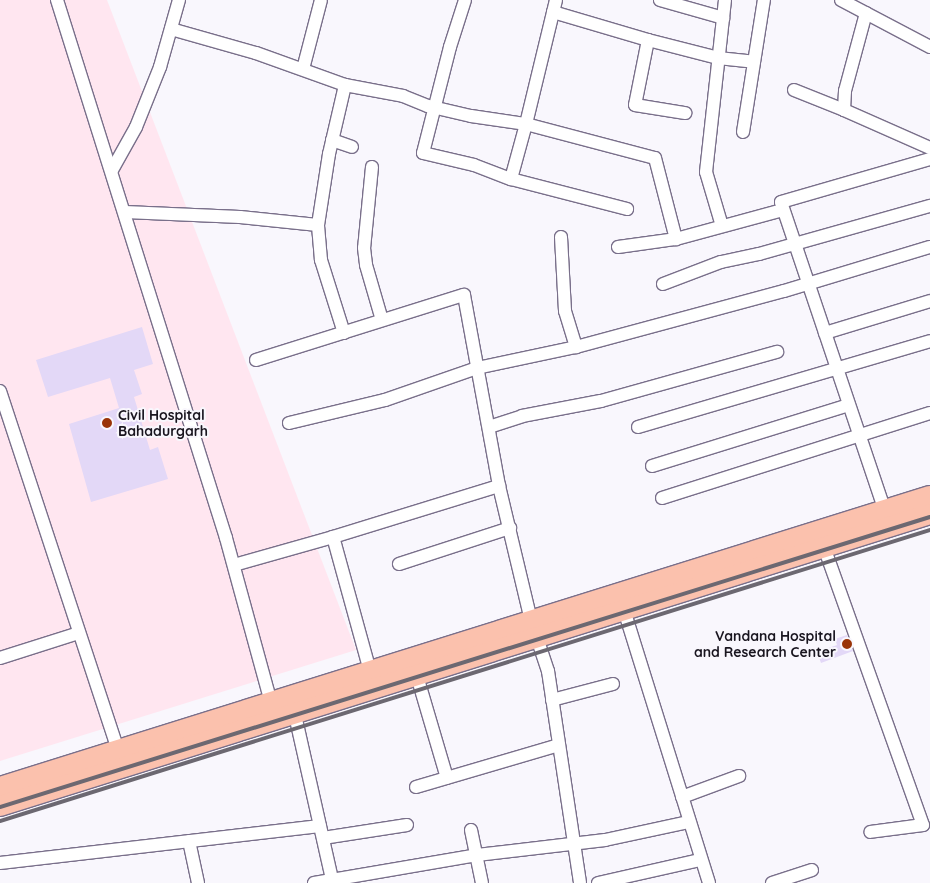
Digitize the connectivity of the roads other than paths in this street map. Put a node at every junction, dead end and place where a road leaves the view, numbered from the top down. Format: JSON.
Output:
{"nodes":[{"id":1,"x":57,"y":0,"type":"edge"},
{"id":2,"x":179,"y":0,"type":"edge"},
{"id":3,"x":321,"y":0,"type":"edge"},
{"id":4,"x":465,"y":0,"type":"edge"},
{"id":5,"x":660,"y":0,"type":"edge"},
{"id":6,"x":724,"y":0,"type":"edge"},
{"id":7,"x":764,"y":0,"type":"edge"},
{"id":8,"x":841,"y":0,"type":"edge"},
{"id":9,"x":554,"y":6,"type":"edge"},
{"id":10,"x":864,"y":8,"type":"edge"},
{"id":11,"x":723,"y":18,"type":"junction"},
{"id":12,"x":170,"y":29,"type":"junction"},
{"id":13,"x":648,"y":40,"type":"junction"},
{"id":14,"x":930,"y":47,"type":"edge"},
{"id":15,"x":718,"y":58,"type":"junction"},
{"id":16,"x":754,"y":62,"type":"junction"},
{"id":17,"x":303,"y":69,"type":"junction"},
{"id":18,"x":345,"y":85,"type":"junction"},
{"id":19,"x":794,"y":90,"type":"dead end"},
{"id":20,"x":434,"y":108,"type":"junction"},
{"id":21,"x":844,"y":110,"type":"junction"},
{"id":22,"x":685,"y":113,"type":"dead end"},
{"id":23,"x":526,"y":124,"type":"junction"},
{"id":24,"x":743,"y":132,"type":"dead end"},
{"id":25,"x":332,"y":140,"type":"junction"},
{"id":26,"x":352,"y":147,"type":"dead end"},
{"id":27,"x":930,"y":148,"type":"edge"},
{"id":28,"x":930,"y":159,"type":"edge"},
{"id":29,"x":372,"y":167,"type":"dead end"},
{"id":30,"x":112,"y":170,"type":"junction"},
{"id":31,"x":511,"y":179,"type":"junction"},
{"id":32,"x":930,"y":206,"type":"edge"},
{"id":33,"x":627,"y":209,"type":"dead end"},
{"id":34,"x":783,"y":210,"type":"junction"},
{"id":35,"x":125,"y":212,"type":"junction"},
{"id":36,"x":318,"y":225,"type":"junction"},
{"id":37,"x":722,"y":226,"type":"junction"},
{"id":38,"x":561,"y":237,"type":"dead end"},
{"id":39,"x":676,"y":239,"type":"junction"},
{"id":40,"x":795,"y":244,"type":"junction"},
{"id":41,"x":618,"y":246,"type":"dead end"},
{"id":42,"x":930,"y":247,"type":"edge"},
{"id":43,"x":808,"y":283,"type":"junction"},
{"id":44,"x":663,"y":284,"type":"dead end"},
{"id":45,"x":930,"y":301,"type":"edge"},
{"id":46,"x":382,"y":320,"type":"junction"},
{"id":47,"x":344,"y":333,"type":"junction"},
{"id":48,"x":825,"y":333,"type":"junction"},
{"id":49,"x":930,"y":341,"type":"edge"},
{"id":50,"x":576,"y":347,"type":"junction"},
{"id":51,"x":777,"y":352,"type":"dead end"},
{"id":52,"x":256,"y":360,"type":"dead end"},
{"id":53,"x":477,"y":368,"type":"junction"},
{"id":54,"x":836,"y":368,"type":"junction"},
{"id":55,"x":0,"y":391,"type":"edge"},
{"id":56,"x":849,"y":405,"type":"junction"},
{"id":57,"x":930,"y":413,"type":"edge"},
{"id":58,"x":290,"y":423,"type":"dead end"},
{"id":59,"x":489,"y":427,"type":"junction"},
{"id":60,"x":638,"y":427,"type":"dead end"},
{"id":61,"x":859,"y":436,"type":"junction"},
{"id":62,"x":652,"y":466,"type":"dead end"},
{"id":63,"x":499,"y":486,"type":"junction"},
{"id":64,"x":930,"y":496,"type":"edge"},
{"id":65,"x":662,"y":498,"type":"dead end"},
{"id":66,"x":930,"y":514,"type":"edge"},
{"id":67,"x":887,"y":518,"type":"junction"},
{"id":68,"x":510,"y":528,"type":"junction"},
{"id":69,"x":333,"y":537,"type":"junction"},
{"id":70,"x":824,"y":548,"type":"junction"},
{"id":71,"x":399,"y":564,"type":"dead end"},
{"id":72,"x":234,"y":565,"type":"junction"},
{"id":73,"x":624,"y":610,"type":"junction"},
{"id":74,"x":535,"y":629,"type":"junction"},
{"id":75,"x":79,"y":633,"type":"junction"},
{"id":76,"x":0,"y":658,"type":"edge"},
{"id":77,"x":370,"y":671,"type":"junction"},
{"id":78,"x":418,"y":676,"type":"junction"},
{"id":79,"x":613,"y":684,"type":"dead end"},
{"id":80,"x":552,"y":700,"type":"junction"},
{"id":81,"x":271,"y":702,"type":"junction"},
{"id":82,"x":295,"y":714,"type":"junction"},
{"id":83,"x":559,"y":745,"type":"junction"},
{"id":84,"x":122,"y":759,"type":"junction"},
{"id":85,"x":739,"y":776,"type":"dead end"},
{"id":86,"x":447,"y":778,"type":"junction"},
{"id":87,"x":0,"y":787,"type":"edge"},
{"id":88,"x":416,"y":787,"type":"dead end"},
{"id":89,"x":682,"y":797,"type":"junction"},
{"id":90,"x":0,"y":806,"type":"edge"},
{"id":91,"x":689,"y":822,"type":"junction"},
{"id":92,"x":407,"y":825,"type":"dead end"},
{"id":93,"x":471,"y":830,"type":"dead end"},
{"id":94,"x":321,"y":832,"type":"junction"},
{"id":95,"x":870,"y":832,"type":"dead end"},
{"id":96,"x":189,"y":841,"type":"junction"},
{"id":97,"x":574,"y":845,"type":"junction"},
{"id":98,"x":477,"y":855,"type":"junction"},
{"id":99,"x":700,"y":860,"type":"junction"},
{"id":100,"x":0,"y":863,"type":"edge"},
{"id":101,"x":812,"y":870,"type":"dead end"},
{"id":102,"x":332,"y":881,"type":"edge"},
{"id":103,"x":198,"y":883,"type":"edge"},
{"id":104,"x":314,"y":883,"type":"edge"},
{"id":105,"x":482,"y":883,"type":"edge"},
{"id":106,"x":580,"y":883,"type":"edge"},
{"id":107,"x":598,"y":883,"type":"edge"},
{"id":108,"x":709,"y":883,"type":"edge"},
{"id":109,"x":772,"y":883,"type":"edge"}],
"edges":[{"from":1,"to":30,"type":"street"},
{"from":2,"to":12,"type":"street"},
{"from":3,"to":17,"type":"street"},
{"from":4,"to":20,"type":"street"},
{"from":5,"to":11,"type":"street"},
{"from":6,"to":11,"type":"street"},
{"from":7,"to":16,"type":"street"},
{"from":8,"to":10,"type":"street"},
{"from":9,"to":13,"type":"street"},
{"from":9,"to":23,"type":"street"},
{"from":10,"to":14,"type":"street"},
{"from":10,"to":21,"type":"street"},
{"from":11,"to":15,"type":"street"},
{"from":12,"to":17,"type":"street"},
{"from":12,"to":30,"type":"street"},
{"from":13,"to":15,"type":"street"},
{"from":13,"to":22,"type":"street"},
{"from":15,"to":16,"type":"street"},
{"from":15,"to":37,"type":"street"},
{"from":16,"to":24,"type":"street"},
{"from":17,"to":18,"type":"street"},
{"from":18,"to":20,"type":"street"},
{"from":18,"to":25,"type":"street"},
{"from":19,"to":21,"type":"street"},
{"from":20,"to":23,"type":"street"},
{"from":20,"to":31,"type":"street"},
{"from":21,"to":27,"type":"street"},
{"from":23,"to":31,"type":"street"},
{"from":23,"to":39,"type":"street"},
{"from":25,"to":26,"type":"street"},
{"from":25,"to":36,"type":"street"},
{"from":28,"to":34,"type":"street"},
{"from":29,"to":46,"type":"street"},
{"from":30,"to":35,"type":"street"},
{"from":31,"to":33,"type":"street"},
{"from":32,"to":40,"type":"street"},
{"from":34,"to":37,"type":"street"},
{"from":34,"to":40,"type":"street"},
{"from":35,"to":36,"type":"street"},
{"from":35,"to":72,"type":"street"},
{"from":36,"to":47,"type":"street"},
{"from":37,"to":39,"type":"street"},
{"from":38,"to":50,"type":"street"},
{"from":39,"to":41,"type":"street"},
{"from":40,"to":43,"type":"street"},
{"from":40,"to":44,"type":"street"},
{"from":42,"to":43,"type":"street"},
{"from":43,"to":48,"type":"street"},
{"from":43,"to":50,"type":"street"},
{"from":45,"to":48,"type":"street"},
{"from":46,"to":47,"type":"street"},
{"from":46,"to":53,"type":"street"},
{"from":47,"to":52,"type":"street"},
{"from":48,"to":54,"type":"street"},
{"from":49,"to":54,"type":"street"},
{"from":50,"to":53,"type":"street"},
{"from":51,"to":59,"type":"street"},
{"from":53,"to":58,"type":"street"},
{"from":53,"to":59,"type":"street"},
{"from":54,"to":56,"type":"street"},
{"from":54,"to":60,"type":"street"},
{"from":55,"to":75,"type":"street"},
{"from":56,"to":61,"type":"street"},
{"from":56,"to":62,"type":"street"},
{"from":57,"to":61,"type":"street"},
{"from":59,"to":63,"type":"street"},
{"from":61,"to":65,"type":"street"},
{"from":61,"to":67,"type":"street"},
{"from":63,"to":68,"type":"street"},
{"from":63,"to":69,"type":"street"},
{"from":64,"to":67,"type":"main road"},
{"from":66,"to":67,"type":"main road"},
{"from":67,"to":70,"type":"main road"},
{"from":67,"to":74,"type":"main road"},
{"from":68,"to":71,"type":"street"},
{"from":68,"to":74,"type":"street"},
{"from":69,"to":72,"type":"street"},
{"from":69,"to":77,"type":"street"},
{"from":70,"to":73,"type":"main road"},
{"from":70,"to":95,"type":"street"},
{"from":72,"to":81,"type":"street"},
{"from":73,"to":74,"type":"main road"},
{"from":73,"to":89,"type":"street"},
{"from":74,"to":77,"type":"main road"},
{"from":74,"to":78,"type":"main road"},
{"from":74,"to":80,"type":"street"},
{"from":75,"to":76,"type":"street"},
{"from":75,"to":84,"type":"street"},
{"from":77,"to":81,"type":"main road"},
{"from":78,"to":82,"type":"main road"},
{"from":78,"to":86,"type":"street"},
{"from":79,"to":80,"type":"street"},
{"from":80,"to":83,"type":"street"},
{"from":81,"to":84,"type":"main road"},
{"from":82,"to":84,"type":"main road"},
{"from":82,"to":94,"type":"street"},
{"from":83,"to":86,"type":"street"},
{"from":83,"to":97,"type":"street"},
{"from":84,"to":87,"type":"main road"},
{"from":84,"to":90,"type":"main road"},
{"from":85,"to":89,"type":"street"},
{"from":86,"to":88,"type":"street"},
{"from":89,"to":91,"type":"street"},
{"from":91,"to":97,"type":"street"},
{"from":91,"to":99,"type":"street"},
{"from":92,"to":94,"type":"street"},
{"from":93,"to":98,"type":"street"},
{"from":94,"to":96,"type":"street"},
{"from":94,"to":102,"type":"street"},
{"from":96,"to":100,"type":"street"},
{"from":96,"to":103,"type":"street"},
{"from":97,"to":98,"type":"street"},
{"from":97,"to":106,"type":"street"},
{"from":98,"to":102,"type":"street"},
{"from":98,"to":105,"type":"street"},
{"from":99,"to":107,"type":"street"},
{"from":99,"to":108,"type":"street"},
{"from":101,"to":109,"type":"street"},
{"from":102,"to":104,"type":"street"}]}
